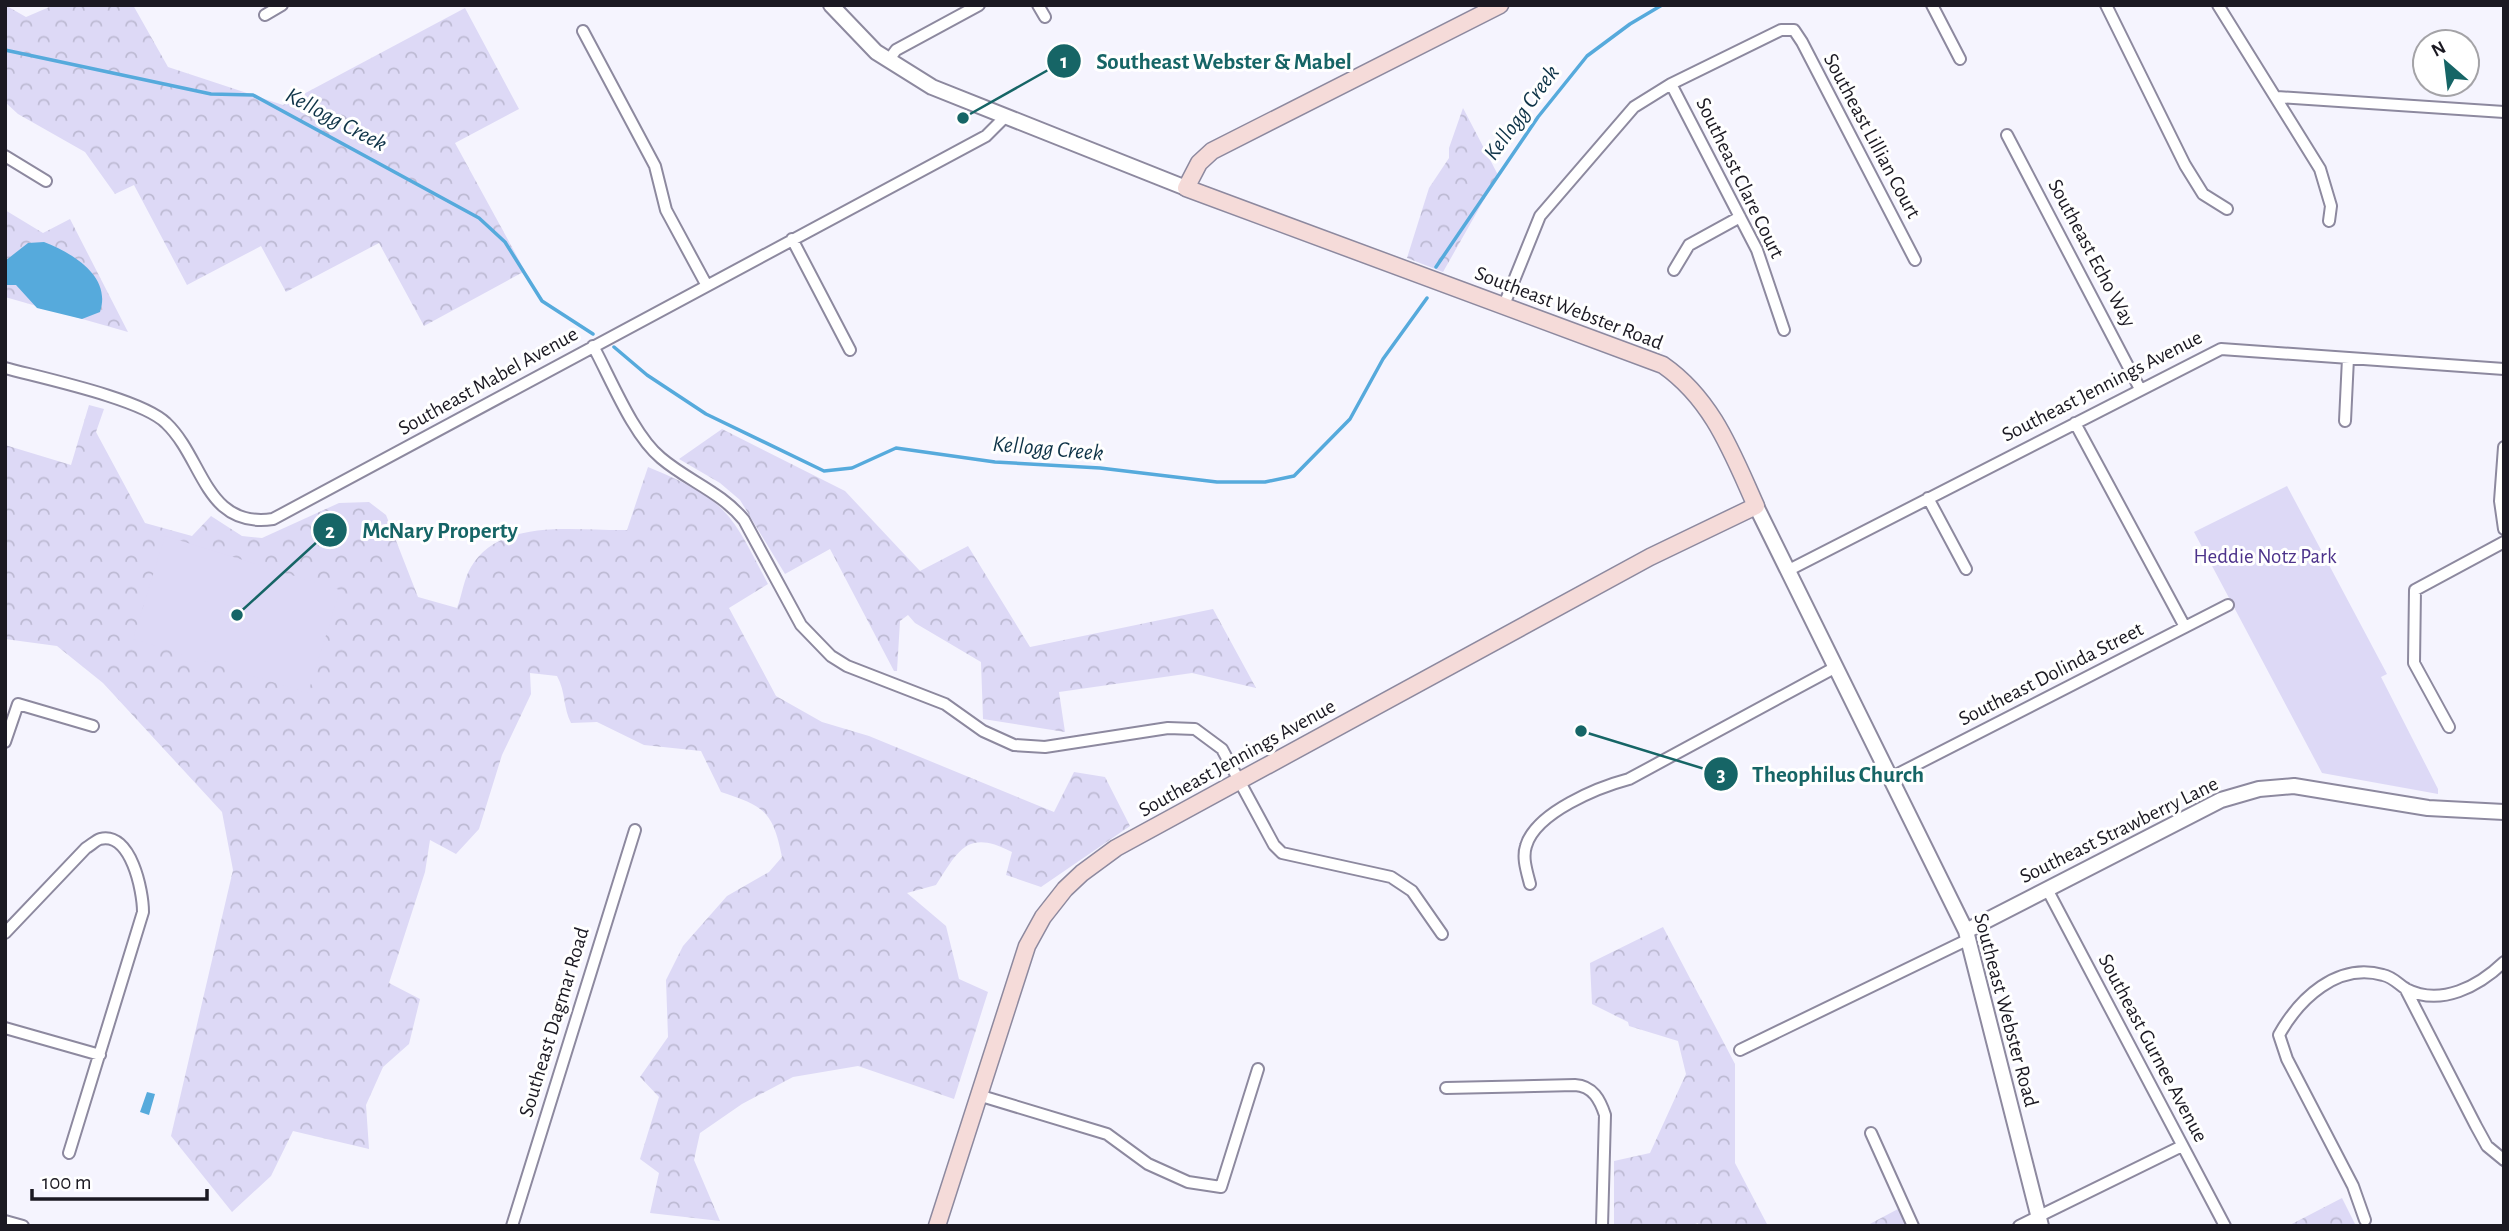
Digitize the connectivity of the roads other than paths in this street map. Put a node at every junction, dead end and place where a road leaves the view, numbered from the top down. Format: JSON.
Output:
{"nodes":[{"id":1,"x":282,"y":5,"type":"edge"},
{"id":2,"x":831,"y":5,"type":"edge"},
{"id":3,"x":979,"y":5,"type":"edge"},
{"id":4,"x":1038,"y":5,"type":"edge"},
{"id":5,"x":1932,"y":5,"type":"edge"},
{"id":6,"x":2106,"y":5,"type":"edge"},
{"id":7,"x":2218,"y":5,"type":"edge"},
{"id":8,"x":1492,"y":7,"type":"edge"},
{"id":9,"x":265,"y":15,"type":"dead end"},
{"id":10,"x":1045,"y":17,"type":"dead end"},
{"id":11,"x":583,"y":31,"type":"dead end"},
{"id":12,"x":1961,"y":59,"type":"dead end"},
{"id":13,"x":888,"y":61,"type":"junction"},
{"id":14,"x":1671,"y":84,"type":"junction"},
{"id":15,"x":2277,"y":97,"type":"junction"},
{"id":16,"x":2504,"y":112,"type":"edge"},
{"id":17,"x":1005,"y":117,"type":"junction"},
{"id":18,"x":2007,"y":135,"type":"dead end"},
{"id":19,"x":5,"y":156,"type":"edge"},
{"id":20,"x":46,"y":181,"type":"dead end"},
{"id":21,"x":1186,"y":188,"type":"junction"},
{"id":22,"x":2227,"y":209,"type":"dead end"},
{"id":23,"x":1741,"y":217,"type":"junction"},
{"id":24,"x":2329,"y":221,"type":"dead end"},
{"id":25,"x":792,"y":239,"type":"junction"},
{"id":26,"x":1915,"y":260,"type":"dead end"},
{"id":27,"x":1674,"y":270,"type":"dead end"},
{"id":28,"x":706,"y":284,"type":"junction"},
{"id":29,"x":1504,"y":305,"type":"junction"},
{"id":30,"x":1784,"y":330,"type":"dead end"},
{"id":31,"x":593,"y":346,"type":"junction"},
{"id":32,"x":850,"y":350,"type":"dead end"},
{"id":33,"x":2348,"y":358,"type":"junction"},
{"id":34,"x":5,"y":368,"type":"edge"},
{"id":35,"x":2504,"y":369,"type":"edge"},
{"id":36,"x":2140,"y":389,"type":"junction"},
{"id":37,"x":2345,"y":421,"type":"dead end"},
{"id":38,"x":2075,"y":423,"type":"junction"},
{"id":39,"x":2504,"y":447,"type":"edge"},
{"id":40,"x":1928,"y":498,"type":"junction"},
{"id":41,"x":1756,"y":506,"type":"junction"},
{"id":42,"x":2504,"y":528,"type":"edge"},
{"id":43,"x":2504,"y":542,"type":"edge"},
{"id":44,"x":1966,"y":569,"type":"dead end"},
{"id":45,"x":1787,"y":571,"type":"junction"},
{"id":46,"x":2228,"y":605,"type":"dead end"},
{"id":47,"x":2185,"y":627,"type":"junction"},
{"id":48,"x":1836,"y":667,"type":"junction"},
{"id":49,"x":93,"y":726,"type":"dead end"},
{"id":50,"x":2449,"y":727,"type":"dead end"},
{"id":51,"x":5,"y":742,"type":"edge"},
{"id":52,"x":1892,"y":777,"type":"junction"},
{"id":53,"x":1240,"y":780,"type":"junction"},
{"id":54,"x":2504,"y":812,"type":"edge"},
{"id":55,"x":635,"y":830,"type":"dead end"},
{"id":56,"x":1530,"y":884,"type":"dead end"},
{"id":57,"x":2047,"y":889,"type":"junction"},
{"id":58,"x":5,"y":933,"type":"edge"},
{"id":59,"x":1442,"y":934,"type":"dead end"},
{"id":60,"x":1967,"y":935,"type":"junction"},
{"id":61,"x":2504,"y":962,"type":"edge"},
{"id":62,"x":2405,"y":988,"type":"junction"},
{"id":63,"x":5,"y":1028,"type":"edge"},
{"id":64,"x":1740,"y":1050,"type":"dead end"},
{"id":65,"x":100,"y":1055,"type":"junction"},
{"id":66,"x":1258,"y":1069,"type":"dead end"},
{"id":67,"x":1446,"y":1088,"type":"dead end"},
{"id":68,"x":978,"y":1095,"type":"junction"},
{"id":69,"x":1871,"y":1133,"type":"dead end"},
{"id":70,"x":2182,"y":1146,"type":"junction"},
{"id":71,"x":69,"y":1153,"type":"dead end"},
{"id":72,"x":2504,"y":1160,"type":"edge"},
{"id":73,"x":5,"y":1220,"type":"edge"},
{"id":74,"x":2365,"y":1220,"type":"dead end"},
{"id":75,"x":2040,"y":1222,"type":"edge"},
{"id":76,"x":23,"y":1226,"type":"edge"},
{"id":77,"x":512,"y":1226,"type":"edge"},
{"id":78,"x":937,"y":1226,"type":"edge"},
{"id":79,"x":1602,"y":1226,"type":"edge"},
{"id":80,"x":1913,"y":1226,"type":"edge"},
{"id":81,"x":2019,"y":1226,"type":"edge"},
{"id":82,"x":2225,"y":1226,"type":"edge"}],
"edges":[{"from":1,"to":9,"type":"street"},
{"from":2,"to":13,"type":"street","name":"Southeast Webster Road"},
{"from":3,"to":13,"type":"street"},
{"from":4,"to":10,"type":"street"},
{"from":5,"to":12,"type":"street"},
{"from":6,"to":22,"type":"street"},
{"from":7,"to":15,"type":"street"},
{"from":8,"to":21,"type":"main road"},
{"from":11,"to":28,"type":"street"},
{"from":13,"to":17,"type":"street","name":"Southeast Webster Road"},
{"from":14,"to":23,"type":"street","name":"Southeast Clare Court"},
{"from":14,"to":26,"type":"street","name":"Southeast Lillian Court"},
{"from":14,"to":29,"type":"street"},
{"from":15,"to":16,"type":"street"},
{"from":15,"to":24,"type":"street"},
{"from":17,"to":21,"type":"street","name":"Southeast Webster Road"},
{"from":17,"to":25,"type":"street","name":"Southeast Mabel Avenue"},
{"from":18,"to":36,"type":"street","name":"Southeast Echo Way"},
{"from":19,"to":20,"type":"street"},
{"from":21,"to":29,"type":"main road","name":"Southeast Webster Road"},
{"from":23,"to":27,"type":"street"},
{"from":23,"to":30,"type":"street","name":"Southeast Clare Court"},
{"from":25,"to":28,"type":"street","name":"Southeast Mabel Avenue"},
{"from":25,"to":32,"type":"street"},
{"from":28,"to":31,"type":"street","name":"Southeast Mabel Avenue"},
{"from":29,"to":41,"type":"main road","name":"Southeast Webster Road"},
{"from":31,"to":34,"type":"street","name":"Southeast Mabel Avenue"},
{"from":31,"to":53,"type":"street"},
{"from":33,"to":35,"type":"street","name":"Southeast Jennings Avenue"},
{"from":33,"to":36,"type":"street","name":"Southeast Jennings Avenue"},
{"from":33,"to":37,"type":"street"},
{"from":36,"to":38,"type":"street","name":"Southeast Jennings Avenue"},
{"from":38,"to":40,"type":"street","name":"Southeast Jennings Avenue"},
{"from":38,"to":47,"type":"street"},
{"from":39,"to":42,"type":"street"},
{"from":40,"to":44,"type":"street"},
{"from":40,"to":45,"type":"street","name":"Southeast Jennings Avenue"},
{"from":41,"to":45,"type":"street","name":"Southeast Webster Road"},
{"from":41,"to":53,"type":"main road","name":"Southeast Jennings Avenue"},
{"from":43,"to":50,"type":"street"},
{"from":45,"to":48,"type":"street","name":"Southeast Webster Road"},
{"from":46,"to":47,"type":"street","name":"Southeast Dolinda Street"},
{"from":47,"to":52,"type":"street","name":"Southeast Dolinda Street"},
{"from":48,"to":52,"type":"street","name":"Southeast Webster Road"},
{"from":48,"to":56,"type":"street"},
{"from":49,"to":51,"type":"street"},
{"from":52,"to":60,"type":"street","name":"Southeast Webster Road"},
{"from":53,"to":59,"type":"street"},
{"from":53,"to":68,"type":"main road","name":"Southeast Jennings Avenue"},
{"from":54,"to":57,"type":"street","name":"Southeast Strawberry Lane"},
{"from":55,"to":77,"type":"street","name":"Southeast Dagmar Road"},
{"from":57,"to":60,"type":"street","name":"Southeast Strawberry Lane"},
{"from":57,"to":70,"type":"street","name":"Southeast Gurnee Avenue"},
{"from":58,"to":65,"type":"street"},
{"from":60,"to":64,"type":"street","name":"Southeast Strawberry Lane"},
{"from":60,"to":75,"type":"street","name":"Southeast Webster Road"},
{"from":61,"to":62,"type":"street"},
{"from":62,"to":72,"type":"street"},
{"from":62,"to":74,"type":"street"},
{"from":63,"to":65,"type":"street"},
{"from":65,"to":71,"type":"street"},
{"from":66,"to":68,"type":"street"},
{"from":67,"to":79,"type":"street"},
{"from":68,"to":78,"type":"main road","name":"Southeast Jennings Avenue"},
{"from":69,"to":80,"type":"street"},
{"from":70,"to":75,"type":"street"},
{"from":70,"to":82,"type":"street","name":"Southeast Gurnee Avenue"},
{"from":73,"to":76,"type":"street"},
{"from":75,"to":81,"type":"street"}]}
